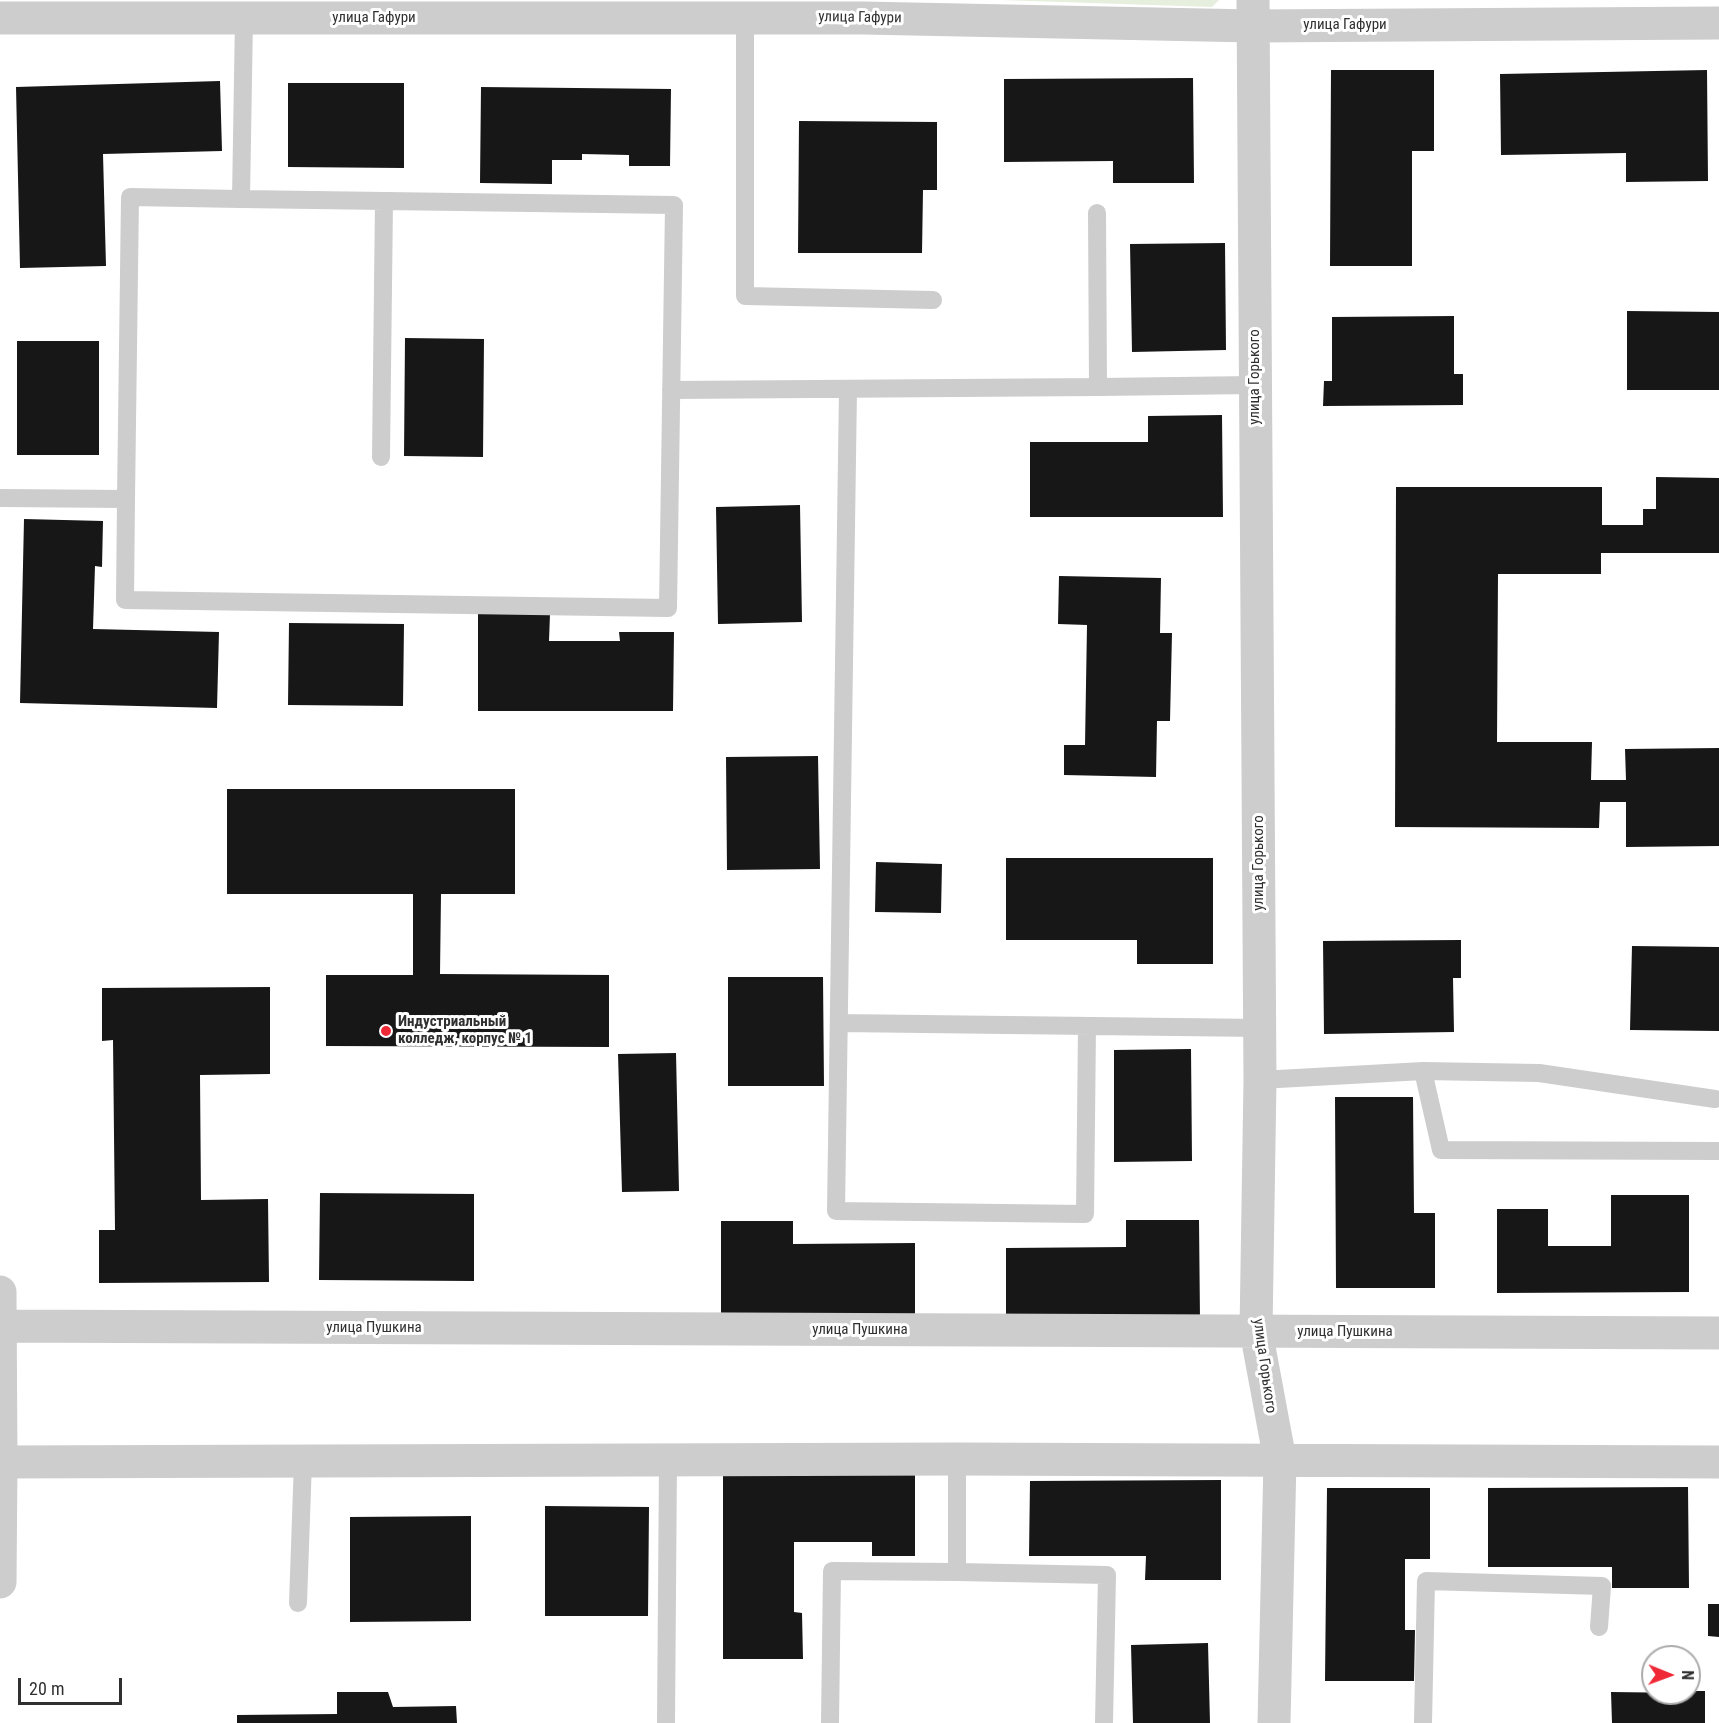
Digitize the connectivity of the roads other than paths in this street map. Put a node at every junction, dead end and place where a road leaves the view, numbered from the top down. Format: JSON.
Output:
{"nodes":[{"id":1,"x":691,"y":8,"type":"edge"},
{"id":2,"x":862,"y":9,"type":"edge"},
{"id":3,"x":1253,"y":13,"type":"edge"},
{"id":4,"x":745,"y":17,"type":"junction"},
{"id":5,"x":0,"y":18,"type":"edge"},
{"id":6,"x":244,"y":18,"type":"junction"},
{"id":7,"x":1719,"y":23,"type":"edge"},
{"id":8,"x":241,"y":199,"type":"junction"},
{"id":9,"x":384,"y":201,"type":"junction"},
{"id":10,"x":1097,"y":213,"type":"dead end"},
{"id":11,"x":933,"y":300,"type":"dead end"},
{"id":12,"x":1255,"y":385,"type":"junction"},
{"id":13,"x":1098,"y":387,"type":"junction"},
{"id":14,"x":848,"y":388,"type":"junction"},
{"id":15,"x":672,"y":390,"type":"junction"},
{"id":16,"x":381,"y":457,"type":"dead end"},
{"id":17,"x":0,"y":498,"type":"edge"},
{"id":18,"x":126,"y":500,"type":"junction"},
{"id":19,"x":839,"y":1023,"type":"junction"},
{"id":20,"x":1087,"y":1026,"type":"junction"},
{"id":21,"x":1260,"y":1028,"type":"junction"},
{"id":22,"x":1423,"y":1071,"type":"junction"},
{"id":23,"x":1260,"y":1080,"type":"junction"},
{"id":24,"x":1715,"y":1099,"type":"dead end"},
{"id":25,"x":1719,"y":1151,"type":"edge"},
{"id":26,"x":0,"y":1292,"type":"edge"},
{"id":27,"x":0,"y":1326,"type":"edge"},
{"id":28,"x":1256,"y":1331,"type":"junction"},
{"id":29,"x":1719,"y":1333,"type":"edge"},
{"id":30,"x":957,"y":1459,"type":"junction"},
{"id":31,"x":668,"y":1460,"type":"junction"},
{"id":32,"x":1280,"y":1460,"type":"junction"},
{"id":33,"x":303,"y":1461,"type":"junction"},
{"id":34,"x":1,"y":1462,"type":"edge"},
{"id":35,"x":1719,"y":1462,"type":"edge"},
{"id":36,"x":957,"y":1572,"type":"junction"},
{"id":37,"x":0,"y":1582,"type":"edge"},
{"id":38,"x":298,"y":1603,"type":"dead end"},
{"id":39,"x":1599,"y":1626,"type":"dead end"},
{"id":40,"x":666,"y":1723,"type":"edge"},
{"id":41,"x":830,"y":1723,"type":"edge"},
{"id":42,"x":1104,"y":1723,"type":"edge"},
{"id":43,"x":1274,"y":1723,"type":"edge"},
{"id":44,"x":1423,"y":1723,"type":"edge"}],
"edges":[{"from":1,"to":4,"type":"street","name":"улица Гафури"},
{"from":1,"to":6,"type":"street","name":"улица Гафури"},
{"from":2,"to":3,"type":"street","name":"улица Гафури"},
{"from":2,"to":4,"type":"street","name":"улица Гафури"},
{"from":3,"to":7,"type":"street","name":"улица Гафури"},
{"from":3,"to":12,"type":"street","name":"улица Горького"},
{"from":4,"to":11,"type":"lane"},
{"from":5,"to":6,"type":"street","name":"улица Гафури"},
{"from":6,"to":8,"type":"lane"},
{"from":8,"to":9,"type":"lane"},
{"from":8,"to":18,"type":"lane"},
{"from":9,"to":15,"type":"lane"},
{"from":9,"to":16,"type":"lane"},
{"from":10,"to":13,"type":"lane"},
{"from":12,"to":13,"type":"lane"},
{"from":12,"to":21,"type":"street","name":"улица Горького"},
{"from":13,"to":14,"type":"lane"},
{"from":14,"to":15,"type":"lane"},
{"from":14,"to":19,"type":"lane"},
{"from":15,"to":18,"type":"lane"},
{"from":17,"to":18,"type":"lane"},
{"from":19,"to":20,"type":"lane"},
{"from":19,"to":20,"type":"lane"},
{"from":20,"to":21,"type":"lane"},
{"from":21,"to":23,"type":"street","name":"улица Горького"},
{"from":22,"to":23,"type":"lane"},
{"from":22,"to":24,"type":"lane"},
{"from":22,"to":25,"type":"lane"},
{"from":23,"to":28,"type":"street","name":"улица Горького"},
{"from":26,"to":27,"type":"street"},
{"from":27,"to":28,"type":"street","name":"улица Пушкина"},
{"from":27,"to":34,"type":"street"},
{"from":28,"to":29,"type":"street","name":"улица Пушкина"},
{"from":28,"to":32,"type":"street","name":"улица Горького"},
{"from":30,"to":31,"type":"street"},
{"from":30,"to":32,"type":"street"},
{"from":30,"to":36,"type":"lane"},
{"from":31,"to":33,"type":"street"},
{"from":31,"to":40,"type":"lane"},
{"from":32,"to":35,"type":"street"},
{"from":32,"to":43,"type":"street","name":"улица Горького"},
{"from":33,"to":34,"type":"street"},
{"from":33,"to":38,"type":"lane"},
{"from":34,"to":37,"type":"street"},
{"from":36,"to":41,"type":"lane"},
{"from":36,"to":42,"type":"lane"},
{"from":39,"to":44,"type":"lane"}]}
